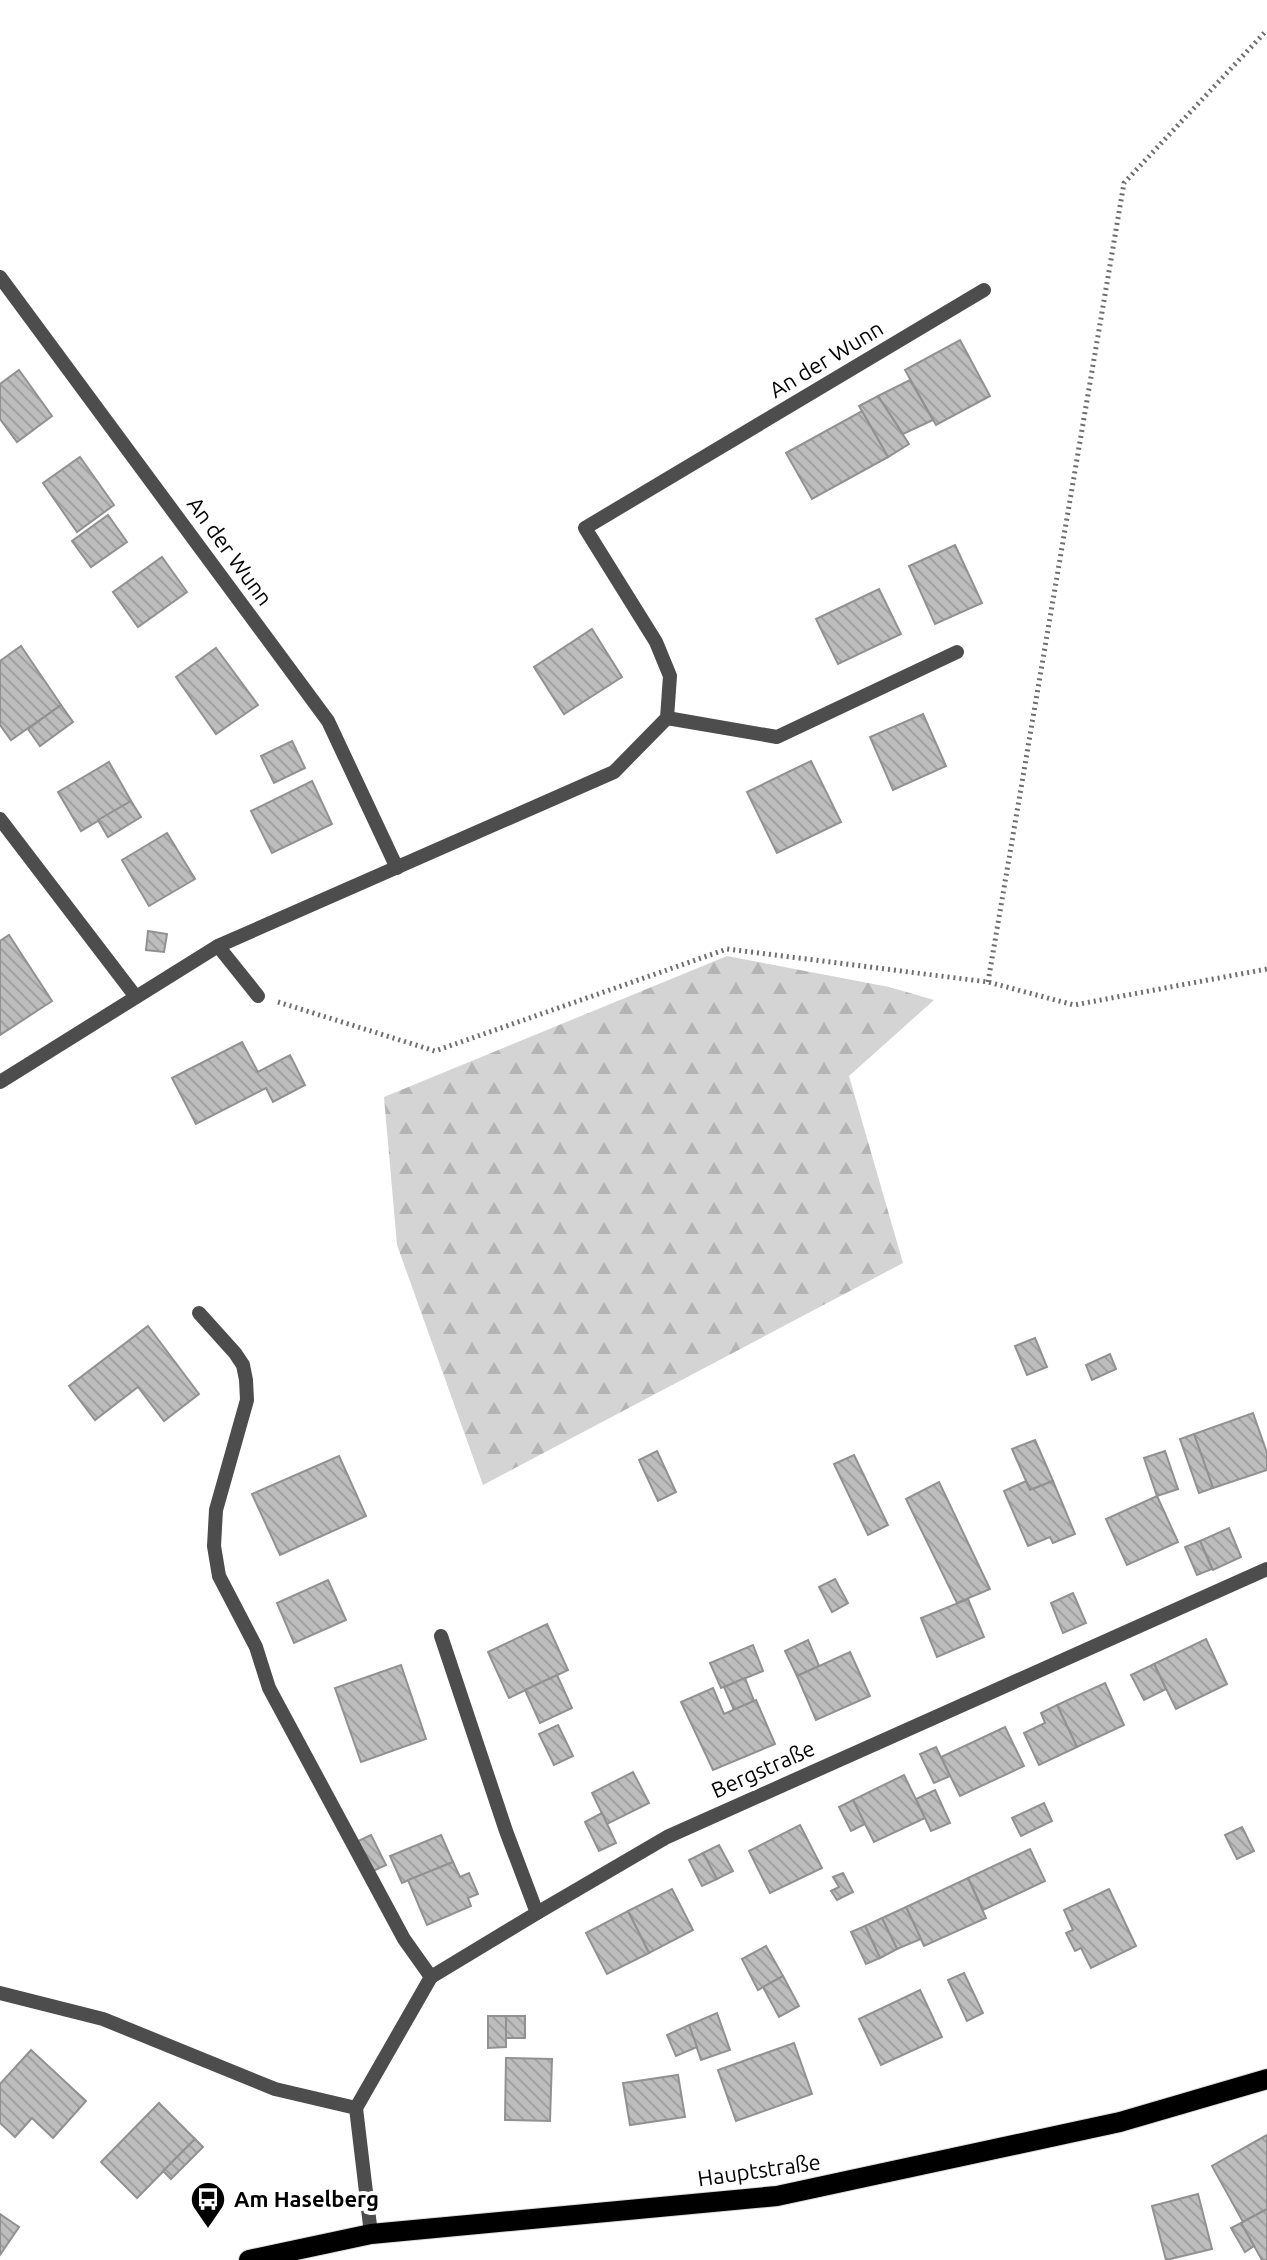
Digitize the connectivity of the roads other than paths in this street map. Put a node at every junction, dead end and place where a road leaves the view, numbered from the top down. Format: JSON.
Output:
{"nodes":[{"id":1,"x":0,"y":277,"type":"edge"},
{"id":2,"x":984,"y":290,"type":"dead end"},
{"id":3,"x":957,"y":652,"type":"dead end"},
{"id":4,"x":667,"y":718,"type":"junction"},
{"id":5,"x":0,"y":819,"type":"edge"},
{"id":6,"x":397,"y":868,"type":"junction"},
{"id":7,"x":218,"y":946,"type":"junction"},
{"id":8,"x":258,"y":996,"type":"road end"},
{"id":9,"x":136,"y":997,"type":"junction"},
{"id":10,"x":0,"y":1082,"type":"edge"},
{"id":11,"x":199,"y":1313,"type":"dead end"},
{"id":12,"x":1267,"y":1569,"type":"edge"},
{"id":13,"x":441,"y":1636,"type":"dead end"},
{"id":14,"x":537,"y":1913,"type":"junction"},
{"id":15,"x":431,"y":1977,"type":"junction"},
{"id":16,"x":0,"y":1993,"type":"edge"},
{"id":17,"x":1267,"y":2079,"type":"edge"},
{"id":18,"x":356,"y":2108,"type":"junction"},
{"id":19,"x":371,"y":2234,"type":"junction"},
{"id":20,"x":249,"y":2260,"type":"edge"}],
"edges":[{"from":1,"to":6,"type":"street","name":"An der Wunn"},
{"from":2,"to":4,"type":"street","name":"An der Wunn"},
{"from":3,"to":4,"type":"street"},
{"from":4,"to":6,"type":"street"},
{"from":5,"to":9,"type":"street"},
{"from":6,"to":7,"type":"street"},
{"from":7,"to":8,"type":"street"},
{"from":7,"to":9,"type":"street"},
{"from":9,"to":10,"type":"street"},
{"from":11,"to":15,"type":"street"},
{"from":12,"to":14,"type":"street","name":"Bergstraße"},
{"from":13,"to":14,"type":"street"},
{"from":14,"to":15,"type":"street","name":"Bergstraße"},
{"from":15,"to":18,"type":"street","name":"Bergstraße"},
{"from":16,"to":18,"type":"street"},
{"from":17,"to":19,"type":"main road","name":"Hauptstraße"},
{"from":18,"to":19,"type":"street"},
{"from":19,"to":20,"type":"main road","name":"Hauptstraße"}]}
